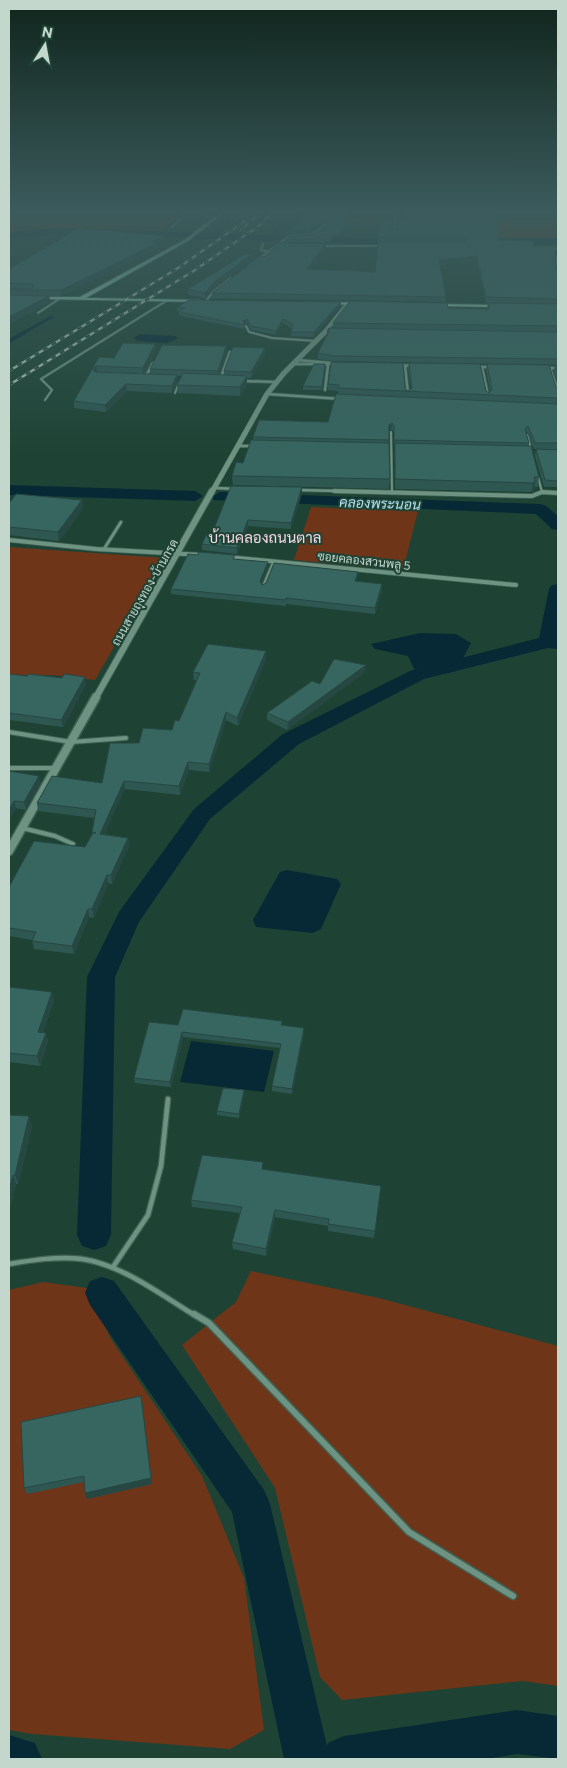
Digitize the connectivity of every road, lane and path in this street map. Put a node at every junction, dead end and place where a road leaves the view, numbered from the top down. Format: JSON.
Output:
{"nodes":[{"id":1,"x":91,"y":293,"type":"edge"},
{"id":2,"x":213,"y":293,"type":"edge"},
{"id":3,"x":33,"y":298,"type":"edge"},
{"id":4,"x":59,"y":299,"type":"junction"},
{"id":5,"x":79,"y":299,"type":"junction"},
{"id":6,"x":166,"y":300,"type":"junction"},
{"id":7,"x":206,"y":301,"type":"junction"},
{"id":8,"x":214,"y":301,"type":"edge"},
{"id":9,"x":317,"y":303,"type":"edge"},
{"id":10,"x":346,"y":304,"type":"junction"},
{"id":11,"x":366,"y":304,"type":"edge"},
{"id":12,"x":424,"y":305,"type":"edge"},
{"id":13,"x":510,"y":306,"type":"edge"},
{"id":14,"x":38,"y":313,"type":"edge"},
{"id":15,"x":246,"y":326,"type":"edge"},
{"id":16,"x":326,"y":331,"type":"junction"},
{"id":17,"x":336,"y":331,"type":"edge"},
{"id":18,"x":318,"y":341,"type":"junction"},
{"id":19,"x":230,"y":352,"type":"edge"},
{"id":20,"x":156,"y":358,"type":"edge"},
{"id":21,"x":295,"y":362,"type":"junction"},
{"id":22,"x":334,"y":364,"type":"junction"},
{"id":23,"x":343,"y":364,"type":"edge"},
{"id":24,"x":328,"y":365,"type":"junction"},
{"id":25,"x":387,"y":365,"type":"edge"},
{"id":26,"x":405,"y":366,"type":"junction"},
{"id":27,"x":424,"y":366,"type":"edge"},
{"id":28,"x":472,"y":367,"type":"edge"},
{"id":29,"x":482,"y":367,"type":"junction"},
{"id":30,"x":501,"y":367,"type":"edge"},
{"id":31,"x":540,"y":368,"type":"edge"},
{"id":32,"x":550,"y":368,"type":"junction"},
{"id":33,"x":558,"y":368,"type":"edge"},
{"id":34,"x":135,"y":377,"type":"edge"},
{"id":35,"x":145,"y":378,"type":"junction"},
{"id":36,"x":154,"y":378,"type":"edge"},
{"id":37,"x":172,"y":378,"type":"edge"},
{"id":38,"x":182,"y":379,"type":"joint"},
{"id":39,"x":210,"y":380,"type":"edge"},
{"id":40,"x":220,"y":380,"type":"junction"},
{"id":41,"x":228,"y":381,"type":"edge"},
{"id":42,"x":236,"y":381,"type":"edge"},
{"id":43,"x":276,"y":382,"type":"junction"},
{"id":44,"x":324,"y":390,"type":"edge"},
{"id":45,"x":558,"y":392,"type":"edge"},
{"id":46,"x":175,"y":393,"type":"edge"},
{"id":47,"x":267,"y":394,"type":"junction"},
{"id":48,"x":408,"y":394,"type":"edge"},
{"id":49,"x":488,"y":396,"type":"edge"},
{"id":50,"x":345,"y":399,"type":"edge"},
{"id":51,"x":45,"y":400,"type":"dead end"},
{"id":52,"x":391,"y":432,"type":"edge"},
{"id":53,"x":527,"y":435,"type":"edge"},
{"id":54,"x":239,"y":446,"type":"junction"},
{"id":55,"x":258,"y":446,"type":"edge"},
{"id":56,"x":381,"y":449,"type":"edge"},
{"id":57,"x":391,"y":449,"type":"junction"},
{"id":58,"x":400,"y":449,"type":"edge"},
{"id":59,"x":522,"y":452,"type":"edge"},
{"id":60,"x":531,"y":452,"type":"joint"},
{"id":61,"x":538,"y":476,"type":"edge"},
{"id":62,"x":216,"y":488,"type":"junction"},
{"id":63,"x":239,"y":489,"type":"edge"},
{"id":64,"x":294,"y":490,"type":"edge"},
{"id":65,"x":392,"y":492,"type":"junction"},
{"id":66,"x":542,"y":492,"type":"junction"},
{"id":67,"x":558,"y":492,"type":"edge"},
{"id":68,"x":121,"y":522,"type":"dead end"},
{"id":69,"x":9,"y":540,"type":"edge"},
{"id":70,"x":104,"y":549,"type":"junction"},
{"id":71,"x":180,"y":552,"type":"junction"},
{"id":72,"x":208,"y":555,"type":"edge"},
{"id":73,"x":227,"y":557,"type":"edge"},
{"id":74,"x":274,"y":561,"type":"junction"},
{"id":75,"x":516,"y":585,"type":"dead end"},
{"id":76,"x":263,"y":588,"type":"edge"},
{"id":77,"x":9,"y":732,"type":"edge"},
{"id":78,"x":126,"y":738,"type":"dead end"},
{"id":79,"x":71,"y":742,"type":"junction"},
{"id":80,"x":9,"y":768,"type":"edge"},
{"id":81,"x":56,"y":768,"type":"junction"},
{"id":82,"x":22,"y":828,"type":"junction"},
{"id":83,"x":73,"y":844,"type":"edge"},
{"id":84,"x":9,"y":850,"type":"edge"},
{"id":85,"x":168,"y":1099,"type":"dead end"},
{"id":86,"x":9,"y":1264,"type":"edge"},
{"id":87,"x":113,"y":1267,"type":"junction"},
{"id":88,"x":513,"y":1596,"type":"dead end"}],
"edges":[{"from":1,"to":5,"type":"main road"},
{"from":2,"to":7,"type":"street"},
{"from":3,"to":4,"type":"main road"},
{"from":4,"to":5,"type":"main road"},
{"from":4,"to":14,"type":"lane"},
{"from":5,"to":6,"type":"main road"},
{"from":6,"to":7,"type":"main road"},
{"from":6,"to":51,"type":"lane"},
{"from":7,"to":8,"type":"main road"},
{"from":9,"to":10,"type":"main road"},
{"from":10,"to":11,"type":"main road"},
{"from":10,"to":16,"type":"street","name":"ถนนสายถุงทอง-บ้านกรด"},
{"from":12,"to":13,"type":"main road"},
{"from":15,"to":18,"type":"lane"},
{"from":16,"to":17,"type":"street"},
{"from":16,"to":18,"type":"street","name":"ถนนสายถุงทอง-บ้านกรด"},
{"from":18,"to":21,"type":"street","name":"ถนนสายถุงทอง-บ้านกรด"},
{"from":19,"to":40,"type":"street"},
{"from":20,"to":35,"type":"street"},
{"from":21,"to":22,"type":"street"},
{"from":21,"to":24,"type":"street"},
{"from":21,"to":43,"type":"street","name":"ถนนสายถุงทอง-บ้านกรด"},
{"from":22,"to":23,"type":"street"},
{"from":22,"to":24,"type":"street"},
{"from":24,"to":44,"type":"street"},
{"from":25,"to":26,"type":"street"},
{"from":26,"to":27,"type":"street"},
{"from":26,"to":48,"type":"street"},
{"from":28,"to":29,"type":"street"},
{"from":29,"to":30,"type":"street"},
{"from":29,"to":49,"type":"street"},
{"from":31,"to":32,"type":"street"},
{"from":32,"to":33,"type":"street"},
{"from":32,"to":45,"type":"street"},
{"from":34,"to":35,"type":"street"},
{"from":35,"to":36,"type":"street"},
{"from":37,"to":38,"type":"street"},
{"from":38,"to":46,"type":"lane"},
{"from":39,"to":40,"type":"street"},
{"from":40,"to":41,"type":"street"},
{"from":42,"to":43,"type":"street"},
{"from":43,"to":47,"type":"street","name":"ถนนสายถุงทอง-บ้านกรด"},
{"from":47,"to":50,"type":"street"},
{"from":47,"to":54,"type":"street","name":"ถนนสายถุงทอง-บ้านกรด"},
{"from":52,"to":57,"type":"lane"},
{"from":53,"to":60,"type":"lane"},
{"from":54,"to":55,"type":"street"},
{"from":54,"to":62,"type":"street","name":"ถนนสายถุงทอง-บ้านกรด"},
{"from":56,"to":57,"type":"street"},
{"from":57,"to":58,"type":"street"},
{"from":57,"to":65,"type":"lane"},
{"from":59,"to":60,"type":"street"},
{"from":61,"to":66,"type":"lane"},
{"from":62,"to":63,"type":"street"},
{"from":62,"to":71,"type":"street","name":"ถนนสายถุงทอง-บ้านกรด"},
{"from":64,"to":65,"type":"street"},
{"from":65,"to":66,"type":"street"},
{"from":66,"to":67,"type":"street"},
{"from":68,"to":70,"type":"lane"},
{"from":69,"to":70,"type":"street"},
{"from":70,"to":71,"type":"street"},
{"from":71,"to":72,"type":"street"},
{"from":71,"to":79,"type":"street","name":"ถนนสายถุงทอง-บ้านกรด"},
{"from":73,"to":74,"type":"street","name":"ซอยคลองสวนพลู 5"},
{"from":74,"to":75,"type":"street","name":"ซอยคลองสวนพลู 5"},
{"from":74,"to":76,"type":"lane"},
{"from":77,"to":79,"type":"lane"},
{"from":78,"to":79,"type":"lane"},
{"from":79,"to":81,"type":"street","name":"ถนนสายถุงทอง-บ้านกรด"},
{"from":80,"to":81,"type":"lane"},
{"from":81,"to":82,"type":"street","name":"ถนนสายถุงทอง-บ้านกรด"},
{"from":82,"to":83,"type":"lane"},
{"from":82,"to":84,"type":"street","name":"ถนนสายถุงทอง-บ้านกรด"},
{"from":85,"to":87,"type":"lane"},
{"from":86,"to":87,"type":"lane"},
{"from":87,"to":88,"type":"lane"}]}
